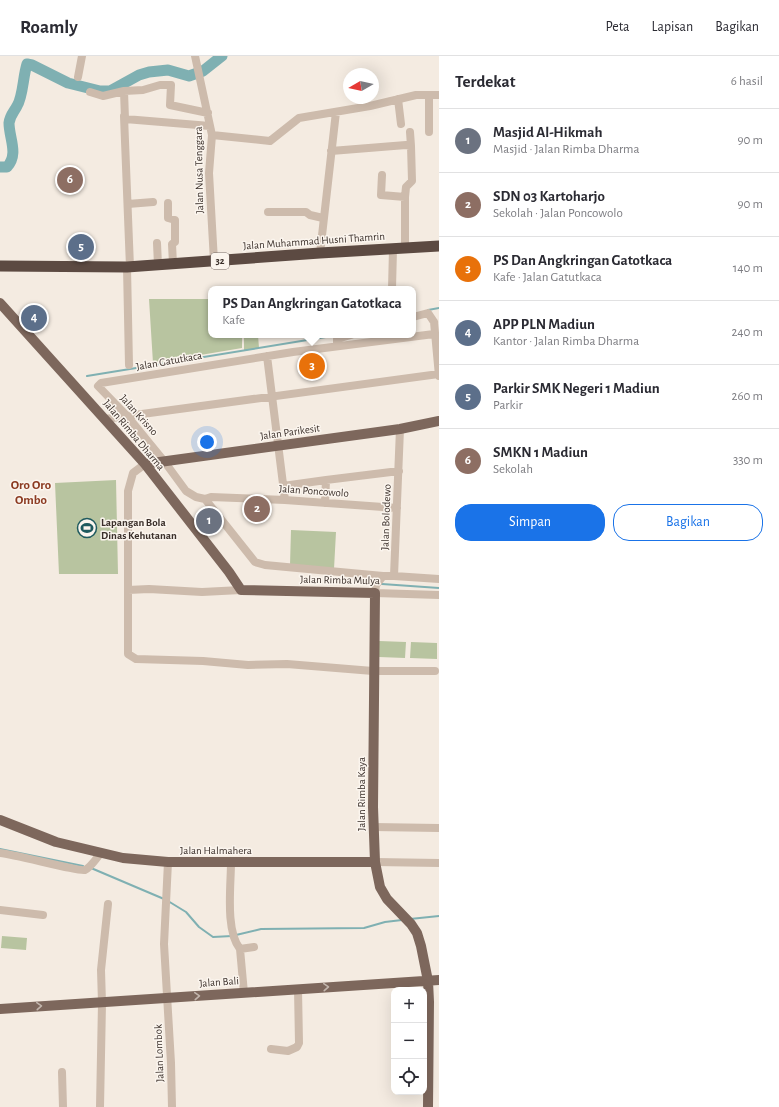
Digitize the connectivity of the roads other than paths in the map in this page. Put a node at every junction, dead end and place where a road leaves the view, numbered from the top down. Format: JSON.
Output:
{"nodes":[{"id":1,"x":82,"y":56,"type":"edge"},
{"id":2,"x":195,"y":56,"type":"edge"},
{"id":3,"x":78,"y":77,"type":"dead end"},
{"id":4,"x":124,"y":91,"type":"junction"},
{"id":5,"x":90,"y":92,"type":"dead end"},
{"id":6,"x":428,"y":95,"type":"junction"},
{"id":7,"x":439,"y":95,"type":"edge"},
{"id":8,"x":398,"y":99,"type":"junction"},
{"id":9,"x":336,"y":112,"type":"junction"},
{"id":10,"x":208,"y":113,"type":"junction"},
{"id":11,"x":124,"y":116,"type":"junction"},
{"id":12,"x":401,"y":124,"type":"dead end"},
{"id":13,"x":210,"y":126,"type":"junction"},
{"id":14,"x":410,"y":132,"type":"dead end"},
{"id":15,"x":429,"y":132,"type":"dead end"},
{"id":16,"x":212,"y":135,"type":"junction"},
{"id":17,"x":411,"y":146,"type":"junction"},
{"id":18,"x":331,"y":151,"type":"junction"},
{"id":19,"x":382,"y":175,"type":"dead end"},
{"id":20,"x":405,"y":197,"type":"junction"},
{"id":21,"x":153,"y":202,"type":"dead end"},
{"id":22,"x":168,"y":203,"type":"dead end"},
{"id":23,"x":128,"y":204,"type":"junction"},
{"id":24,"x":268,"y":212,"type":"dead end"},
{"id":25,"x":323,"y":218,"type":"junction"},
{"id":26,"x":158,"y":243,"type":"dead end"},
{"id":27,"x":439,"y":246,"type":"edge"},
{"id":28,"x":405,"y":248,"type":"junction"},
{"id":29,"x":392,"y":249,"type":"junction"},
{"id":30,"x":320,"y":253,"type":"junction"},
{"id":31,"x":214,"y":261,"type":"junction"},
{"id":32,"x":173,"y":264,"type":"junction"},
{"id":33,"x":158,"y":265,"type":"junction"},
{"id":34,"x":0,"y":266,"type":"edge"},
{"id":35,"x":128,"y":267,"type":"junction"},
{"id":36,"x":392,"y":286,"type":"edge"},
{"id":37,"x":0,"y":303,"type":"edge"},
{"id":38,"x":416,"y":316,"type":"edge"},
{"id":39,"x":436,"y":319,"type":"edge"},
{"id":40,"x":434,"y":334,"type":"junction"},
{"id":41,"x":416,"y":336,"type":"edge"},
{"id":42,"x":340,"y":338,"type":"edge"},
{"id":43,"x":402,"y":338,"type":"edge"},
{"id":44,"x":337,"y":346,"type":"junction"},
{"id":45,"x":267,"y":356,"type":"junction"},
{"id":46,"x":130,"y":365,"type":"dead end"},
{"id":47,"x":438,"y":367,"type":"edge"},
{"id":48,"x":99,"y":384,"type":"joint"},
{"id":49,"x":272,"y":396,"type":"junction"},
{"id":50,"x":128,"y":417,"type":"junction"},
{"id":51,"x":105,"y":419,"type":"junction"},
{"id":52,"x":439,"y":421,"type":"edge"},
{"id":53,"x":400,"y":429,"type":"junction"},
{"id":54,"x":279,"y":446,"type":"junction"},
{"id":55,"x":164,"y":461,"type":"junction"},
{"id":56,"x":145,"y":464,"type":"junction"},
{"id":57,"x":399,"y":471,"type":"junction"},
{"id":58,"x":326,"y":480,"type":"junction"},
{"id":59,"x":283,"y":486,"type":"junction"},
{"id":60,"x":205,"y":499,"type":"junction"},
{"id":61,"x":285,"y":500,"type":"junction"},
{"id":62,"x":325,"y":503,"type":"junction"},
{"id":63,"x":397,"y":508,"type":"junction"},
{"id":64,"x":383,"y":576,"type":"junction"},
{"id":65,"x":394,"y":576,"type":"junction"},
{"id":66,"x":439,"y":579,"type":"edge"},
{"id":67,"x":128,"y":590,"type":"junction"},
{"id":68,"x":241,"y":590,"type":"junction"},
{"id":69,"x":376,"y":593,"type":"junction"},
{"id":70,"x":439,"y":595,"type":"edge"},
{"id":71,"x":374,"y":671,"type":"junction"},
{"id":72,"x":435,"y":671,"type":"dead end"},
{"id":73,"x":0,"y":820,"type":"edge"},
{"id":74,"x":374,"y":827,"type":"junction"},
{"id":75,"x":439,"y":828,"type":"edge"},
{"id":76,"x":0,"y":854,"type":"edge"},
{"id":77,"x":100,"y":854,"type":"junction"},
{"id":78,"x":168,"y":862,"type":"junction"},
{"id":79,"x":231,"y":862,"type":"junction"},
{"id":80,"x":375,"y":862,"type":"junction"},
{"id":81,"x":439,"y":863,"type":"edge"},
{"id":82,"x":108,"y":904,"type":"dead end"},
{"id":83,"x":0,"y":910,"type":"edge"},
{"id":84,"x":43,"y":915,"type":"dead end"},
{"id":85,"x":254,"y":947,"type":"dead end"},
{"id":86,"x":240,"y":949,"type":"junction"},
{"id":87,"x":428,"y":980,"type":"junction"},
{"id":88,"x":439,"y":980,"type":"edge"},
{"id":89,"x":298,"y":989,"type":"junction"},
{"id":90,"x":244,"y":992,"type":"junction"},
{"id":91,"x":168,"y":998,"type":"junction"},
{"id":92,"x":102,"y":1002,"type":"junction"},
{"id":93,"x":0,"y":1009,"type":"edge"},
{"id":94,"x":270,"y":1048,"type":"dead end"},
{"id":95,"x":62,"y":1072,"type":"dead end"},
{"id":96,"x":63,"y":1107,"type":"edge"},
{"id":97,"x":100,"y":1107,"type":"edge"},
{"id":98,"x":172,"y":1107,"type":"edge"},
{"id":99,"x":428,"y":1107,"type":"edge"}],
"edges":[{"from":1,"to":3,"type":"street"},
{"from":2,"to":10,"type":"street","name":"Jalan Nusa Tenggara"},
{"from":4,"to":5,"type":"street"},
{"from":4,"to":10,"type":"street"},
{"from":4,"to":11,"type":"street"},
{"from":6,"to":7,"type":"street"},
{"from":6,"to":8,"type":"street"},
{"from":6,"to":15,"type":"street"},
{"from":8,"to":9,"type":"street"},
{"from":8,"to":12,"type":"street"},
{"from":9,"to":16,"type":"street"},
{"from":9,"to":18,"type":"street"},
{"from":10,"to":13,"type":"street","name":"Jalan Nusa Tenggara"},
{"from":11,"to":13,"type":"street"},
{"from":11,"to":23,"type":"street"},
{"from":13,"to":16,"type":"street","name":"Jalan Nusa Tenggara"},
{"from":14,"to":17,"type":"street"},
{"from":16,"to":31,"type":"street","name":"Jalan Nusa Tenggara"},
{"from":17,"to":18,"type":"street"},
{"from":17,"to":20,"type":"street"},
{"from":18,"to":25,"type":"street"},
{"from":19,"to":20,"type":"street"},
{"from":20,"to":28,"type":"street"},
{"from":21,"to":23,"type":"street"},
{"from":22,"to":32,"type":"street"},
{"from":23,"to":35,"type":"street"},
{"from":24,"to":25,"type":"street"},
{"from":25,"to":30,"type":"street"},
{"from":26,"to":33,"type":"street"},
{"from":27,"to":28,"type":"highway","name":"Jalan Muhammad Husni Thamrin","number":"32"},
{"from":28,"to":29,"type":"highway","name":"Jalan Muhammad Husni Thamrin","number":"32"},
{"from":29,"to":30,"type":"highway","name":"Jalan Muhammad Husni Thamrin","number":"32"},
{"from":29,"to":36,"type":"street"},
{"from":30,"to":31,"type":"highway","name":"Jalan Muhammad Husni Thamrin","number":"32"},
{"from":31,"to":32,"type":"highway","name":"Jalan Muhammad Husni Thamrin","number":"32"},
{"from":32,"to":33,"type":"highway","name":"Jalan Muhammad Husni Thamrin","number":"32"},
{"from":33,"to":35,"type":"highway","name":"Jalan Muhammad Husni Thamrin","number":"32"},
{"from":34,"to":35,"type":"highway","name":"Jalan Muhammad Husni Thamrin","number":"32"},
{"from":35,"to":46,"type":"street"},
{"from":37,"to":51,"type":"main road","name":"Jalan Rimba Dharma"},
{"from":38,"to":39,"type":"street"},
{"from":39,"to":40,"type":"street"},
{"from":40,"to":41,"type":"street","name":"Jalan Gatutkaca"},
{"from":40,"to":47,"type":"street"},
{"from":42,"to":44,"type":"street"},
{"from":43,"to":44,"type":"street","name":"Jalan Gatutkaca"},
{"from":44,"to":45,"type":"street","name":"Jalan Gatutkaca"},
{"from":45,"to":48,"type":"street","name":"Jalan Gatutkaca"},
{"from":45,"to":49,"type":"street"},
{"from":47,"to":49,"type":"street"},
{"from":48,"to":50,"type":"street","name":"Jalan Krisno"},
{"from":49,"to":50,"type":"street"},
{"from":49,"to":54,"type":"street"},
{"from":50,"to":51,"type":"street"},
{"from":50,"to":55,"type":"street","name":"Jalan Krisno"},
{"from":51,"to":56,"type":"main road","name":"Jalan Rimba Dharma"},
{"from":52,"to":53,"type":"main road","name":"Jalan Parikesit"},
{"from":53,"to":54,"type":"main road","name":"Jalan Parikesit"},
{"from":53,"to":57,"type":"street","name":"Jalan Bolodewo"},
{"from":54,"to":55,"type":"main road","name":"Jalan Parikesit"},
{"from":54,"to":59,"type":"street"},
{"from":55,"to":56,"type":"main road","name":"Jalan Parikesit"},
{"from":55,"to":60,"type":"street","name":"Jalan Krisno"},
{"from":56,"to":67,"type":"street"},
{"from":56,"to":68,"type":"main road","name":"Jalan Rimba Dharma"},
{"from":57,"to":58,"type":"street"},
{"from":57,"to":63,"type":"street","name":"Jalan Bolodewo"},
{"from":58,"to":59,"type":"street"},
{"from":58,"to":62,"type":"street"},
{"from":59,"to":61,"type":"street"},
{"from":60,"to":61,"type":"street","name":"Jalan Poncowolo"},
{"from":60,"to":64,"type":"street"},
{"from":61,"to":62,"type":"street","name":"Jalan Poncowolo"},
{"from":62,"to":63,"type":"street","name":"Jalan Poncowolo"},
{"from":63,"to":65,"type":"street","name":"Jalan Bolodewo"},
{"from":64,"to":65,"type":"street"},
{"from":64,"to":69,"type":"street"},
{"from":65,"to":66,"type":"street"},
{"from":67,"to":68,"type":"street"},
{"from":67,"to":71,"type":"street"},
{"from":68,"to":69,"type":"main road","name":"Jalan Rimba Mulya"},
{"from":69,"to":70,"type":"street","name":"Jalan Rimba Mulya"},
{"from":69,"to":71,"type":"main road","name":"Jalan Rimba Kaya"},
{"from":71,"to":72,"type":"street"},
{"from":71,"to":74,"type":"main road","name":"Jalan Rimba Kaya"},
{"from":73,"to":77,"type":"main road","name":"Jalan Halmahera"},
{"from":74,"to":75,"type":"street"},
{"from":74,"to":80,"type":"main road","name":"Jalan Rimba Kaya"},
{"from":76,"to":77,"type":"street"},
{"from":77,"to":78,"type":"main road","name":"Jalan Halmahera"},
{"from":78,"to":79,"type":"main road","name":"Jalan Halmahera"},
{"from":78,"to":91,"type":"street","name":"Jalan Lombok"},
{"from":79,"to":80,"type":"main road","name":"Jalan Halmahera"},
{"from":79,"to":86,"type":"street"},
{"from":80,"to":81,"type":"street","name":"Jalan Halmahera"},
{"from":80,"to":87,"type":"main road","name":"Jalan Rimba Kaya"},
{"from":82,"to":92,"type":"street"},
{"from":83,"to":84,"type":"street"},
{"from":85,"to":86,"type":"street"},
{"from":86,"to":90,"type":"street"},
{"from":87,"to":88,"type":"main road","name":"Jalan Bali"},
{"from":89,"to":87,"type":"main road","name":"Jalan Bali","one_way":true},
{"from":87,"to":99,"type":"main road","name":"Jalan Rimba Kaya"},
{"from":89,"to":90,"type":"main road","name":"Jalan Bali"},
{"from":89,"to":94,"type":"street"},
{"from":91,"to":90,"type":"main road","name":"Jalan Bali","one_way":true},
{"from":91,"to":92,"type":"main road","name":"Jalan Bali"},
{"from":91,"to":98,"type":"street","name":"Jalan Lombok"},
{"from":93,"to":92,"type":"main road","name":"Jalan Bali","one_way":true},
{"from":92,"to":97,"type":"street"},
{"from":95,"to":96,"type":"street"}]}
